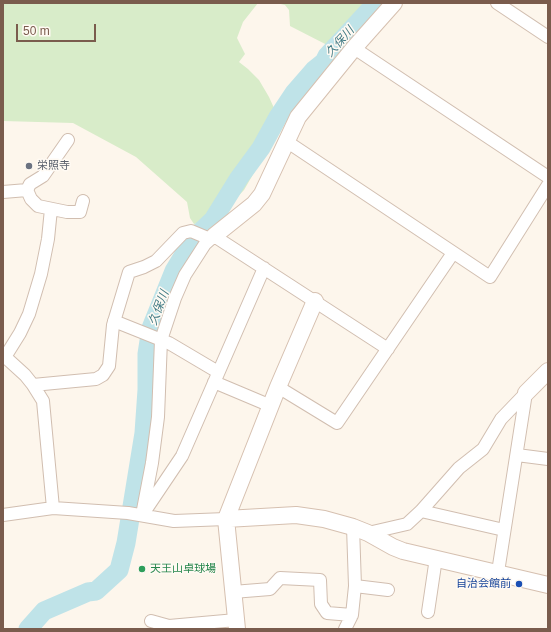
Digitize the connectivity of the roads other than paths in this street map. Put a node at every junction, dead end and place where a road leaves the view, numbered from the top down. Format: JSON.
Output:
{"nodes":[{"id":1,"x":394,"y":3,"type":"edge"},
{"id":2,"x":497,"y":3,"type":"edge"},
{"id":3,"x":548,"y":37,"type":"edge"},
{"id":4,"x":354,"y":48,"type":"junction"},
{"id":5,"x":68,"y":140,"type":"dead end"},
{"id":6,"x":286,"y":141,"type":"junction"},
{"id":7,"x":548,"y":177,"type":"edge"},
{"id":8,"x":548,"y":185,"type":"edge"},
{"id":9,"x":27,"y":190,"type":"junction"},
{"id":10,"x":3,"y":192,"type":"edge"},
{"id":11,"x":83,"y":201,"type":"dead end"},
{"id":12,"x":51,"y":209,"type":"junction"},
{"id":13,"x":205,"y":236,"type":"junction"},
{"id":14,"x":453,"y":253,"type":"junction"},
{"id":15,"x":264,"y":268,"type":"junction"},
{"id":16,"x":315,"y":301,"type":"junction"},
{"id":17,"x":114,"y":320,"type":"junction"},
{"id":18,"x":154,"y":337,"type":"junction"},
{"id":19,"x":388,"y":349,"type":"junction"},
{"id":20,"x":4,"y":356,"type":"edge"},
{"id":21,"x":548,"y":371,"type":"edge"},
{"id":22,"x":216,"y":377,"type":"junction"},
{"id":23,"x":34,"y":385,"type":"junction"},
{"id":24,"x":278,"y":387,"type":"junction"},
{"id":25,"x":526,"y":393,"type":"junction"},
{"id":26,"x":271,"y":406,"type":"junction"},
{"id":27,"x":517,"y":455,"type":"junction"},
{"id":28,"x":548,"y":459,"type":"edge"},
{"id":29,"x":53,"y":508,"type":"junction"},
{"id":30,"x":421,"y":511,"type":"junction"},
{"id":31,"x":135,"y":514,"type":"junction"},
{"id":32,"x":3,"y":515,"type":"edge"},
{"id":33,"x":226,"y":519,"type":"junction"},
{"id":34,"x":353,"y":527,"type":"junction"},
{"id":35,"x":504,"y":530,"type":"junction"},
{"id":36,"x":368,"y":533,"type":"junction"},
{"id":37,"x":436,"y":558,"type":"junction"},
{"id":38,"x":498,"y":572,"type":"junction"},
{"id":39,"x":548,"y":585,"type":"edge"},
{"id":40,"x":355,"y":586,"type":"junction"},
{"id":41,"x":388,"y":590,"type":"dead end"},
{"id":42,"x":233,"y":592,"type":"junction"},
{"id":43,"x":428,"y":612,"type":"dead end"},
{"id":44,"x":352,"y":615,"type":"junction"},
{"id":45,"x":150,"y":622,"type":"dead end"},
{"id":46,"x":236,"y":624,"type":"edge"},
{"id":47,"x":345,"y":629,"type":"edge"}],
"edges":[{"from":1,"to":4,"type":"street"},
{"from":2,"to":3,"type":"street"},
{"from":4,"to":6,"type":"street"},
{"from":4,"to":7,"type":"street"},
{"from":5,"to":9,"type":"street"},
{"from":6,"to":13,"type":"street"},
{"from":6,"to":14,"type":"street"},
{"from":8,"to":14,"type":"street"},
{"from":9,"to":10,"type":"street"},
{"from":9,"to":12,"type":"street"},
{"from":11,"to":12,"type":"street"},
{"from":12,"to":20,"type":"street"},
{"from":13,"to":15,"type":"street"},
{"from":13,"to":17,"type":"street"},
{"from":13,"to":18,"type":"street"},
{"from":14,"to":19,"type":"street"},
{"from":15,"to":16,"type":"street"},
{"from":15,"to":22,"type":"street"},
{"from":16,"to":19,"type":"street"},
{"from":16,"to":24,"type":"street"},
{"from":17,"to":18,"type":"street"},
{"from":17,"to":23,"type":"street"},
{"from":18,"to":22,"type":"street"},
{"from":18,"to":31,"type":"street"},
{"from":19,"to":24,"type":"street"},
{"from":20,"to":23,"type":"street"},
{"from":21,"to":25,"type":"street"},
{"from":22,"to":26,"type":"street"},
{"from":22,"to":31,"type":"street"},
{"from":23,"to":29,"type":"street"},
{"from":24,"to":26,"type":"street"},
{"from":25,"to":27,"type":"street"},
{"from":25,"to":30,"type":"street"},
{"from":26,"to":33,"type":"street"},
{"from":27,"to":28,"type":"street"},
{"from":27,"to":35,"type":"street"},
{"from":29,"to":31,"type":"street"},
{"from":29,"to":32,"type":"street"},
{"from":30,"to":35,"type":"street"},
{"from":30,"to":36,"type":"street"},
{"from":31,"to":33,"type":"street"},
{"from":33,"to":34,"type":"street"},
{"from":33,"to":42,"type":"street"},
{"from":34,"to":36,"type":"street"},
{"from":34,"to":40,"type":"street"},
{"from":35,"to":38,"type":"street"},
{"from":36,"to":37,"type":"street"},
{"from":37,"to":38,"type":"street"},
{"from":37,"to":43,"type":"street"},
{"from":38,"to":39,"type":"street"},
{"from":40,"to":41,"type":"street"},
{"from":40,"to":44,"type":"street"},
{"from":42,"to":44,"type":"street"},
{"from":42,"to":46,"type":"street"},
{"from":44,"to":47,"type":"street"},
{"from":45,"to":46,"type":"street"}]}
